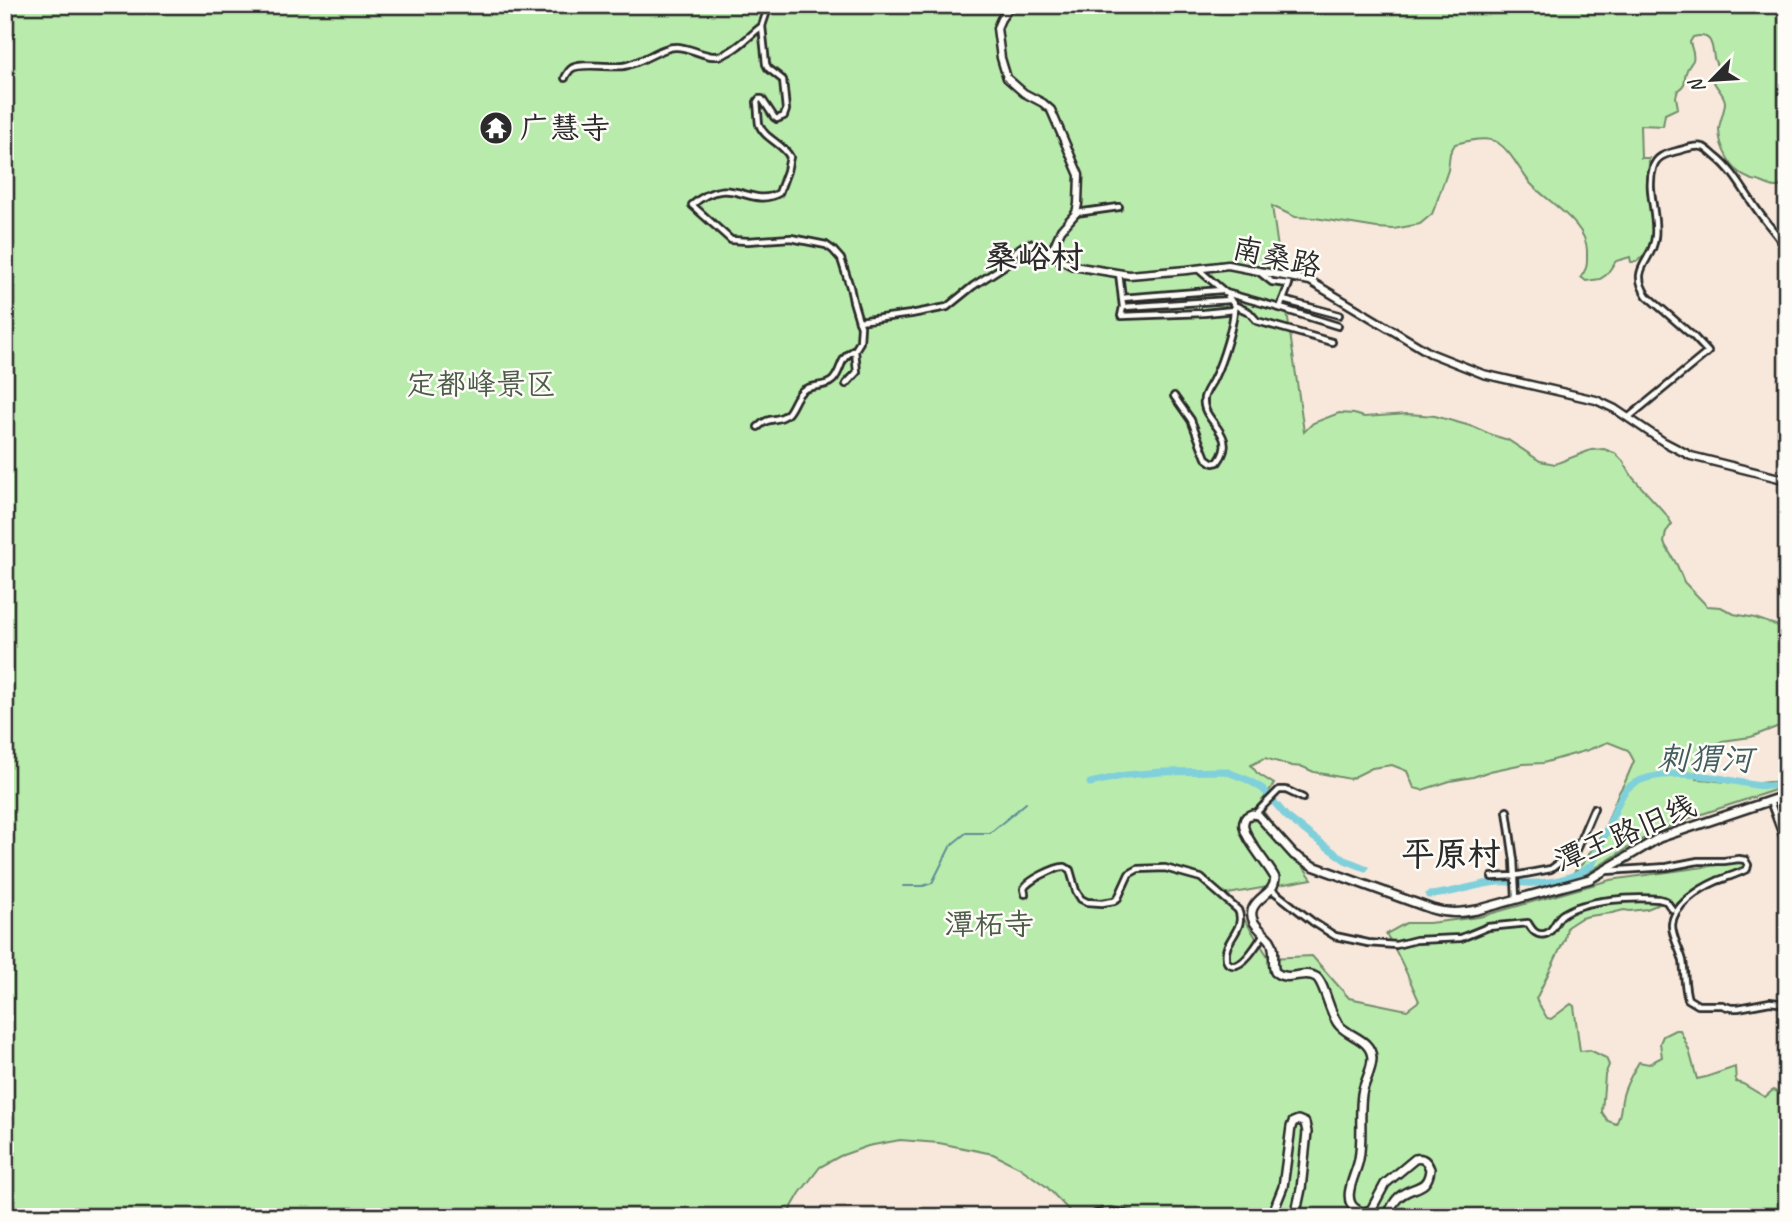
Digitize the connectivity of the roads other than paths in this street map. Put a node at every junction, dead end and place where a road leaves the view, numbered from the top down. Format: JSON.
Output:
{"nodes":[{"id":1,"x":766,"y":5,"type":"edge"},
{"id":2,"x":1011,"y":5,"type":"edge"},
{"id":3,"x":762,"y":26,"type":"junction"},
{"id":4,"x":565,"y":78,"type":"dead end"},
{"id":5,"x":1119,"y":208,"type":"dead end"},
{"id":6,"x":1076,"y":214,"type":"junction"},
{"id":7,"x":1787,"y":250,"type":"edge"},
{"id":8,"x":1051,"y":253,"type":"junction"},
{"id":9,"x":1198,"y":269,"type":"junction"},
{"id":10,"x":1257,"y":271,"type":"junction"},
{"id":11,"x":1119,"y":273,"type":"junction"},
{"id":12,"x":1224,"y":291,"type":"junction"},
{"id":13,"x":1122,"y":298,"type":"junction"},
{"id":14,"x":1283,"y":300,"type":"junction"},
{"id":15,"x":1233,"y":305,"type":"junction"},
{"id":16,"x":1123,"y":307,"type":"junction"},
{"id":17,"x":1280,"y":308,"type":"junction"},
{"id":18,"x":1339,"y":315,"type":"dead end"},
{"id":19,"x":859,"y":321,"type":"junction"},
{"id":20,"x":1338,"y":326,"type":"dead end"},
{"id":21,"x":1332,"y":342,"type":"dead end"},
{"id":22,"x":855,"y":350,"type":"junction"},
{"id":23,"x":846,"y":384,"type":"dead end"},
{"id":24,"x":1174,"y":396,"type":"dead end"},
{"id":25,"x":1629,"y":417,"type":"junction"},
{"id":26,"x":758,"y":427,"type":"dead end"},
{"id":27,"x":1787,"y":480,"type":"edge"},
{"id":28,"x":1787,"y":795,"type":"edge"},
{"id":29,"x":1303,"y":798,"type":"dead end"},
{"id":30,"x":1770,"y":801,"type":"junction"},
{"id":31,"x":1594,"y":808,"type":"dead end"},
{"id":32,"x":1507,"y":811,"type":"dead end"},
{"id":33,"x":1256,"y":813,"type":"dead end"},
{"id":34,"x":1787,"y":847,"type":"edge"},
{"id":35,"x":1606,"y":871,"type":"junction"},
{"id":36,"x":1514,"y":876,"type":"junction"},
{"id":37,"x":1492,"y":877,"type":"dead end"},
{"id":38,"x":1272,"y":890,"type":"junction"},
{"id":39,"x":1025,"y":894,"type":"dead end"},
{"id":40,"x":1516,"y":898,"type":"junction"},
{"id":41,"x":1672,"y":909,"type":"dead end"},
{"id":42,"x":1263,"y":935,"type":"junction"},
{"id":43,"x":1787,"y":1004,"type":"edge"},
{"id":44,"x":1089,"y":1217,"type":"edge"},
{"id":45,"x":1132,"y":1217,"type":"edge"},
{"id":46,"x":1272,"y":1217,"type":"edge"},
{"id":47,"x":1295,"y":1217,"type":"edge"},
{"id":48,"x":1387,"y":1217,"type":"edge"}],
"edges":[{"from":1,"to":3,"type":"street"},
{"from":2,"to":6,"type":"street"},
{"from":3,"to":4,"type":"street"},
{"from":3,"to":19,"type":"street"},
{"from":5,"to":6,"type":"street"},
{"from":6,"to":8,"type":"street"},
{"from":7,"to":25,"type":"street"},
{"from":8,"to":11,"type":"street","name":"南桑路"},
{"from":8,"to":19,"type":"street"},
{"from":9,"to":10,"type":"street","name":"南桑路"},
{"from":9,"to":11,"type":"street","name":"南桑路"},
{"from":9,"to":12,"type":"street"},
{"from":10,"to":14,"type":"street"},
{"from":10,"to":25,"type":"street","name":"南桑路"},
{"from":11,"to":13,"type":"street"},
{"from":12,"to":13,"type":"street"},
{"from":12,"to":15,"type":"street"},
{"from":12,"to":17,"type":"street"},
{"from":13,"to":16,"type":"street"},
{"from":14,"to":17,"type":"street"},
{"from":14,"to":18,"type":"street"},
{"from":15,"to":16,"type":"street"},
{"from":15,"to":16,"type":"street"},
{"from":15,"to":21,"type":"street"},
{"from":15,"to":24,"type":"street"},
{"from":17,"to":20,"type":"street"},
{"from":19,"to":22,"type":"street"},
{"from":22,"to":23,"type":"street"},
{"from":22,"to":26,"type":"street"},
{"from":25,"to":27,"type":"street","name":"南桑路"},
{"from":28,"to":30,"type":"main road","name":"潭王路旧线"},
{"from":29,"to":33,"type":"street"},
{"from":30,"to":34,"type":"street"},
{"from":30,"to":35,"type":"main road","name":"潭王路旧线"},
{"from":31,"to":36,"type":"street"},
{"from":32,"to":36,"type":"street"},
{"from":35,"to":40,"type":"main road","name":"潭王路旧线"},
{"from":35,"to":43,"type":"street"},
{"from":36,"to":37,"type":"street"},
{"from":36,"to":40,"type":"street"},
{"from":38,"to":40,"type":"main road","name":"潭王路旧线"},
{"from":38,"to":41,"type":"street"},
{"from":38,"to":42,"type":"main road"},
{"from":39,"to":42,"type":"street"},
{"from":42,"to":48,"type":"main road"},
{"from":44,"to":45,"type":"street"},
{"from":46,"to":47,"type":"main road"}]}
